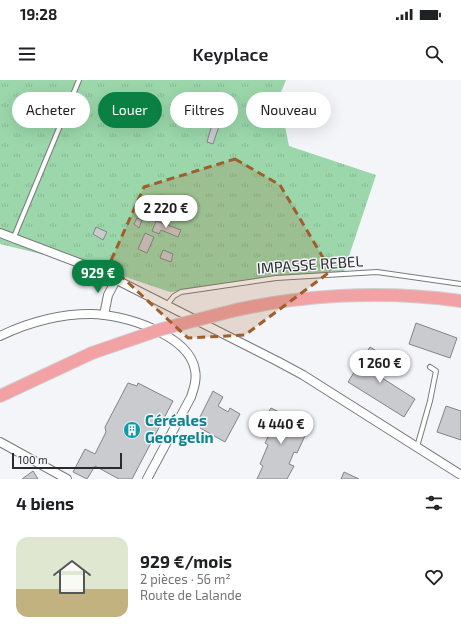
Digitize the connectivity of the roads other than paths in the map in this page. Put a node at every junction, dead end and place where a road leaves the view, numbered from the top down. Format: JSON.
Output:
{"nodes":[{"id":1,"x":79,"y":80,"type":"edge"},
{"id":2,"x":0,"y":233,"type":"edge"},
{"id":3,"x":14,"y":237,"type":"junction"},
{"id":4,"x":116,"y":280,"type":"junction"},
{"id":5,"x":461,"y":284,"type":"edge"},
{"id":6,"x":461,"y":301,"type":"edge"},
{"id":7,"x":166,"y":306,"type":"junction"},
{"id":8,"x":104,"y":315,"type":"junction"},
{"id":9,"x":0,"y":336,"type":"edge"},
{"id":10,"x":430,"y":367,"type":"dead end"},
{"id":11,"x":0,"y":396,"type":"edge"},
{"id":12,"x":0,"y":442,"type":"edge"},
{"id":13,"x":416,"y":447,"type":"junction"},
{"id":14,"x":461,"y":475,"type":"edge"},
{"id":15,"x":67,"y":479,"type":"edge"},
{"id":16,"x":147,"y":479,"type":"edge"}],
"edges":[{"from":1,"to":3,"type":"lane"},
{"from":2,"to":3,"type":"street"},
{"from":3,"to":4,"type":"street"},
{"from":4,"to":7,"type":"street"},
{"from":4,"to":8,"type":"street"},
{"from":5,"to":7,"type":"lane","name":"IMPASSE REBEL"},
{"from":6,"to":11,"type":"main road","bridge":true},
{"from":7,"to":13,"type":"street"},
{"from":8,"to":9,"type":"street"},
{"from":8,"to":16,"type":"street"},
{"from":10,"to":13,"type":"lane"},
{"from":12,"to":15,"type":"street"},
{"from":13,"to":14,"type":"street"}]}
